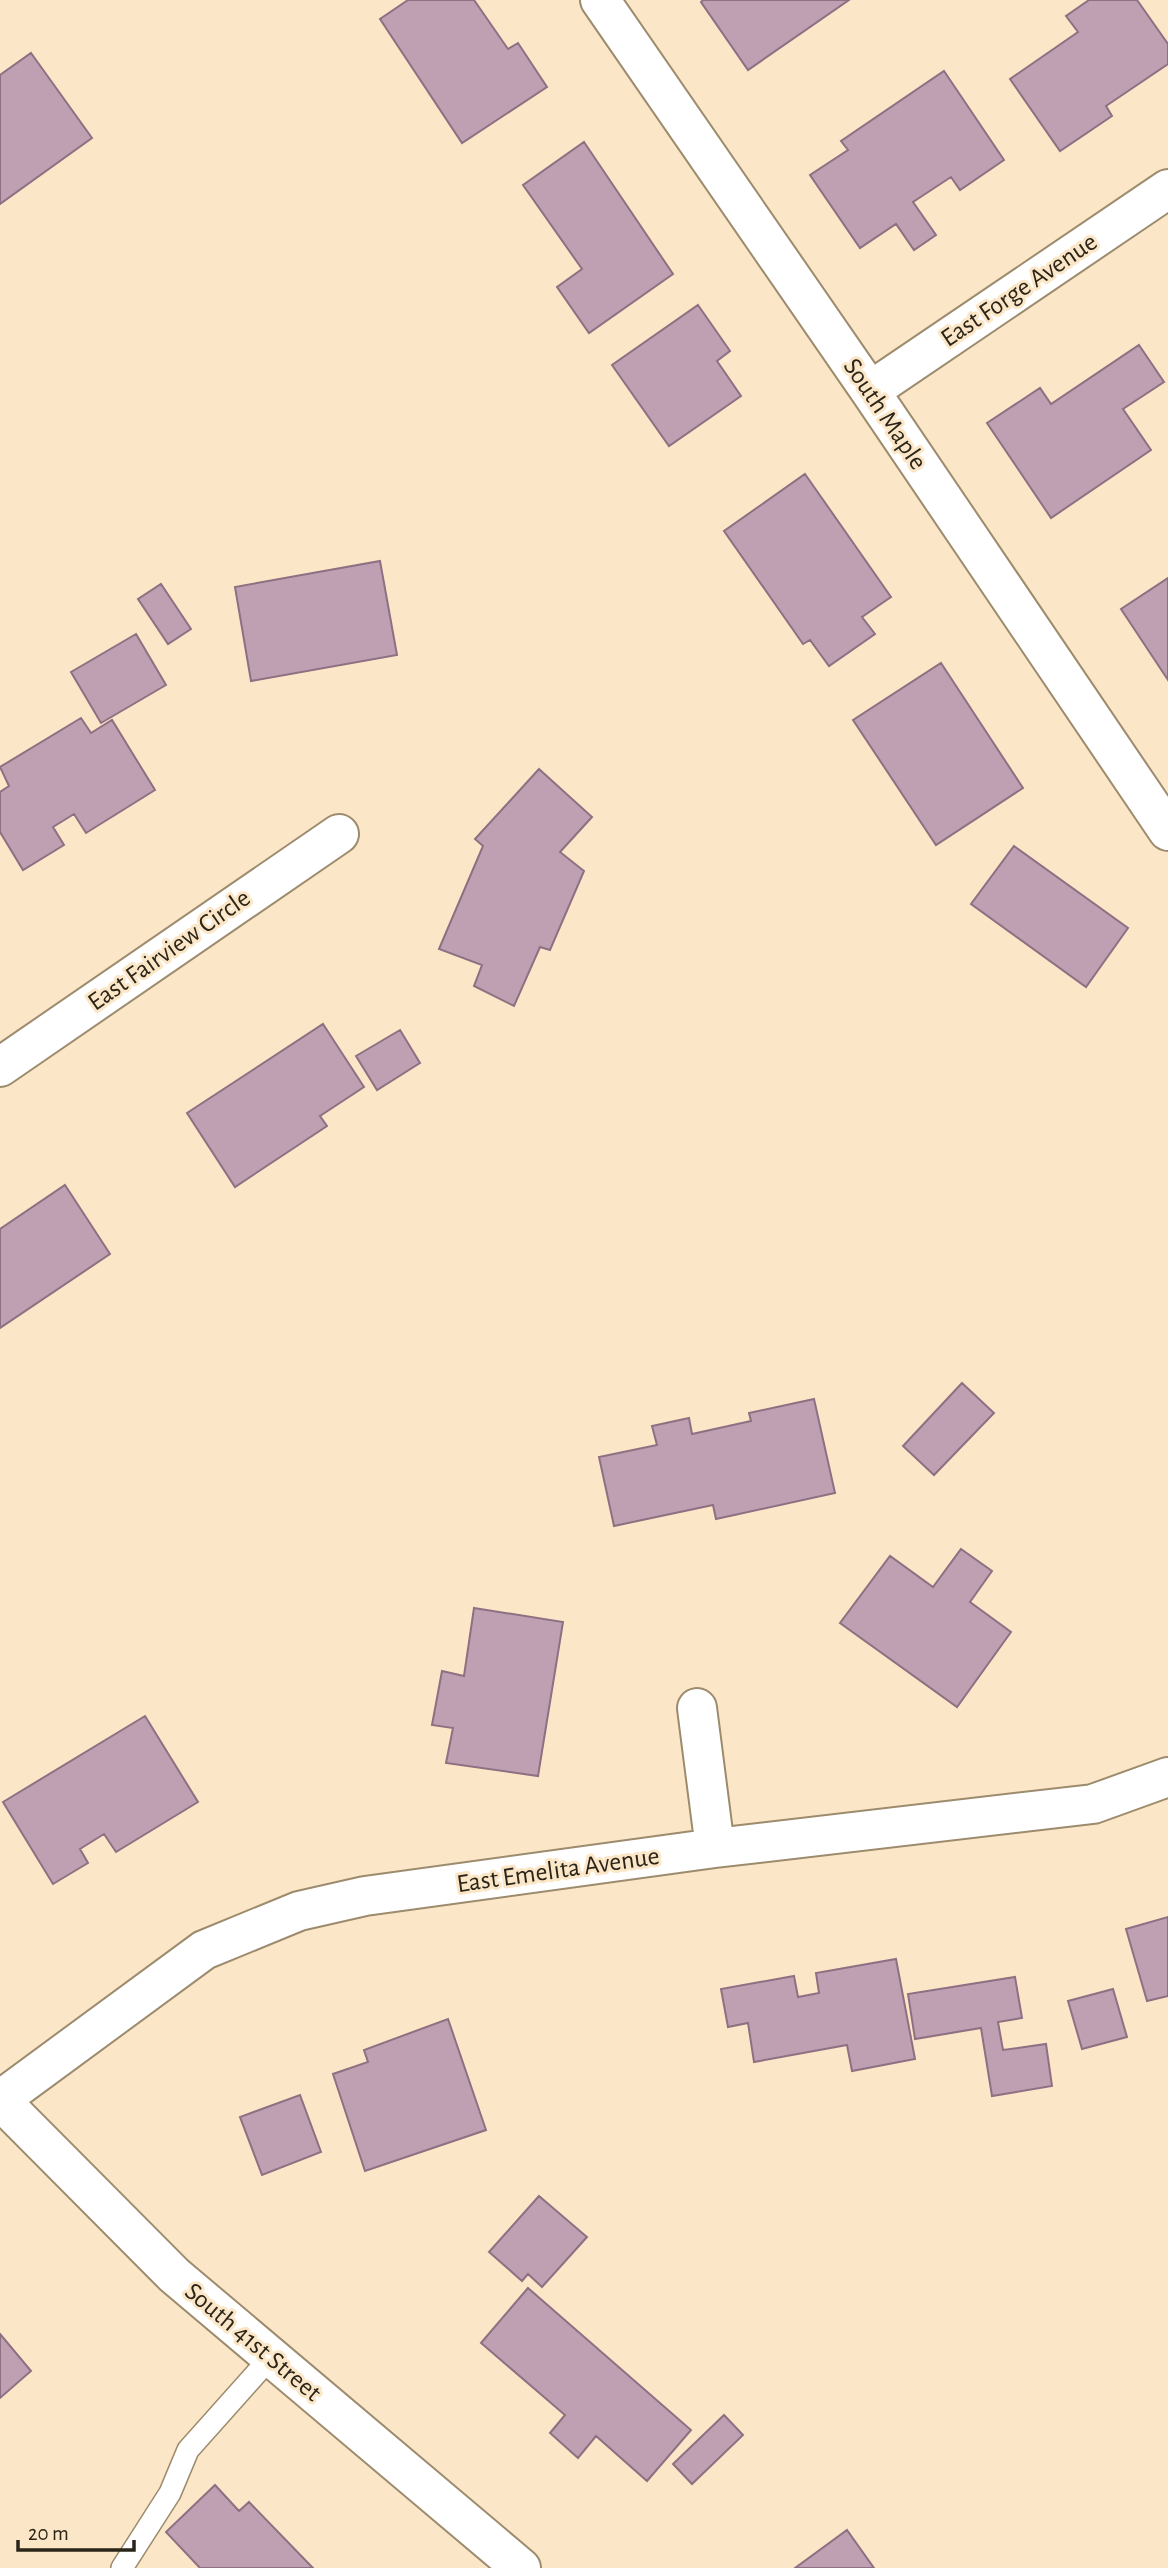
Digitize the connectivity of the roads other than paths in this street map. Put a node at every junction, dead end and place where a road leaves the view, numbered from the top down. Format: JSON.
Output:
{"nodes":[{"id":1,"x":600,"y":0,"type":"edge"},
{"id":2,"x":1168,"y":190,"type":"edge"},
{"id":3,"x":870,"y":391,"type":"junction"},
{"id":4,"x":1168,"y":831,"type":"edge"},
{"id":5,"x":339,"y":834,"type":"dead end"},
{"id":6,"x":0,"y":1067,"type":"edge"},
{"id":7,"x":697,"y":1708,"type":"dead end"},
{"id":8,"x":1168,"y":1777,"type":"edge"},
{"id":9,"x":715,"y":1848,"type":"junction"},
{"id":10,"x":0,"y":2100,"type":"edge"},
{"id":11,"x":271,"y":2357,"type":"junction"},
{"id":12,"x":122,"y":2568,"type":"edge"},
{"id":13,"x":521,"y":2568,"type":"edge"}],
"edges":[{"from":1,"to":3,"type":"street","name":"South Maple"},
{"from":2,"to":3,"type":"street","name":"East Forge Avenue"},
{"from":3,"to":4,"type":"street","name":"South Maple"},
{"from":5,"to":6,"type":"street","name":"East Fairview Circle"},
{"from":7,"to":9,"type":"street"},
{"from":8,"to":9,"type":"street","name":"East Emelita Avenue"},
{"from":9,"to":10,"type":"street","name":"East Emelita Avenue"},
{"from":10,"to":11,"type":"street","name":"South 41st Street"},
{"from":11,"to":12,"type":"lane"},
{"from":11,"to":13,"type":"street","name":"South 41st Street"}]}
